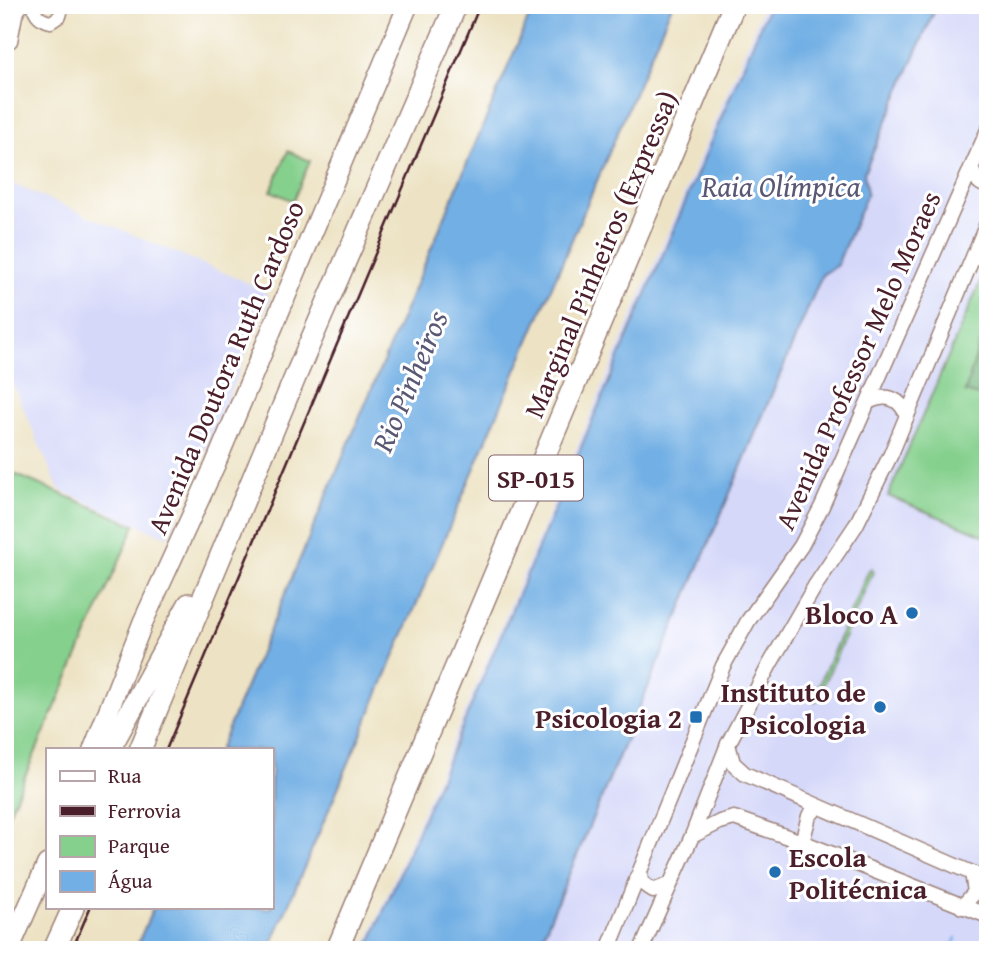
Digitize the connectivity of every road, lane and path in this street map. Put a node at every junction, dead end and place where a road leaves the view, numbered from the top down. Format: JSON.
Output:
{"nodes":[{"id":1,"x":22,"y":5,"type":"edge"},
{"id":2,"x":33,"y":5,"type":"edge"},
{"id":3,"x":63,"y":5,"type":"edge"},
{"id":4,"x":408,"y":5,"type":"edge"},
{"id":5,"x":456,"y":5,"type":"edge"},
{"id":6,"x":734,"y":5,"type":"edge"},
{"id":7,"x":5,"y":44,"type":"edge"},
{"id":8,"x":988,"y":130,"type":"edge"},
{"id":9,"x":971,"y":168,"type":"junction"},
{"id":10,"x":988,"y":186,"type":"edge"},
{"id":11,"x":988,"y":221,"type":"edge"},
{"id":12,"x":870,"y":401,"type":"junction"},
{"id":13,"x":907,"y":416,"type":"junction"},
{"id":14,"x":234,"y":526,"type":"junction"},
{"id":15,"x":728,"y":744,"type":"junction"},
{"id":16,"x":94,"y":748,"type":"edge"},
{"id":17,"x":110,"y":748,"type":"edge"},
{"id":18,"x":141,"y":748,"type":"edge"},
{"id":19,"x":817,"y":807,"type":"junction"},
{"id":20,"x":692,"y":836,"type":"junction"},
{"id":21,"x":802,"y":842,"type":"junction"},
{"id":22,"x":46,"y":866,"type":"edge"},
{"id":23,"x":640,"y":873,"type":"junction"},
{"id":24,"x":972,"y":873,"type":"junction"},
{"id":25,"x":988,"y":880,"type":"edge"},
{"id":26,"x":668,"y":885,"type":"junction"},
{"id":27,"x":962,"y":907,"type":"junction"},
{"id":28,"x":73,"y":909,"type":"edge"},
{"id":29,"x":988,"y":916,"type":"edge"},
{"id":30,"x":9,"y":950,"type":"edge"},
{"id":31,"x":54,"y":950,"type":"edge"},
{"id":32,"x":337,"y":950,"type":"edge"},
{"id":33,"x":608,"y":950,"type":"edge"},
{"id":34,"x":641,"y":950,"type":"edge"}],
"edges":[{"from":1,"to":7,"type":"street"},
{"from":2,"to":3,"type":"street"},
{"from":4,"to":16,"type":"highway","name":"Avenida Doutora Ruth Cardoso"},
{"from":5,"to":14,"type":"highway"},
{"from":6,"to":32,"type":"highway","name":"Marginal Pinheiros (Expressa)","number":"SP-015"},
{"from":8,"to":9,"type":"street","name":"Avenida Professor Melo Moraes"},
{"from":9,"to":10,"type":"street"},
{"from":9,"to":12,"type":"street","name":"Avenida Professor Melo Moraes"},
{"from":11,"to":13,"type":"street"},
{"from":12,"to":13,"type":"street"},
{"from":12,"to":23,"type":"street","name":"Avenida Professor Melo Moraes"},
{"from":13,"to":15,"type":"street"},
{"from":14,"to":17,"type":"highway"},
{"from":14,"to":18,"type":"highway"},
{"from":15,"to":19,"type":"street"},
{"from":15,"to":20,"type":"street"},
{"from":19,"to":21,"type":"street"},
{"from":19,"to":24,"type":"street"},
{"from":20,"to":21,"type":"street"},
{"from":20,"to":26,"type":"street"},
{"from":21,"to":27,"type":"street"},
{"from":22,"to":30,"type":"highway"},
{"from":23,"to":26,"type":"street"},
{"from":23,"to":33,"type":"street","name":"Avenida Professor Melo Moraes"},
{"from":24,"to":25,"type":"street"},
{"from":24,"to":27,"type":"street"},
{"from":26,"to":34,"type":"street"},
{"from":27,"to":29,"type":"street"},
{"from":28,"to":31,"type":"highway"}]}
